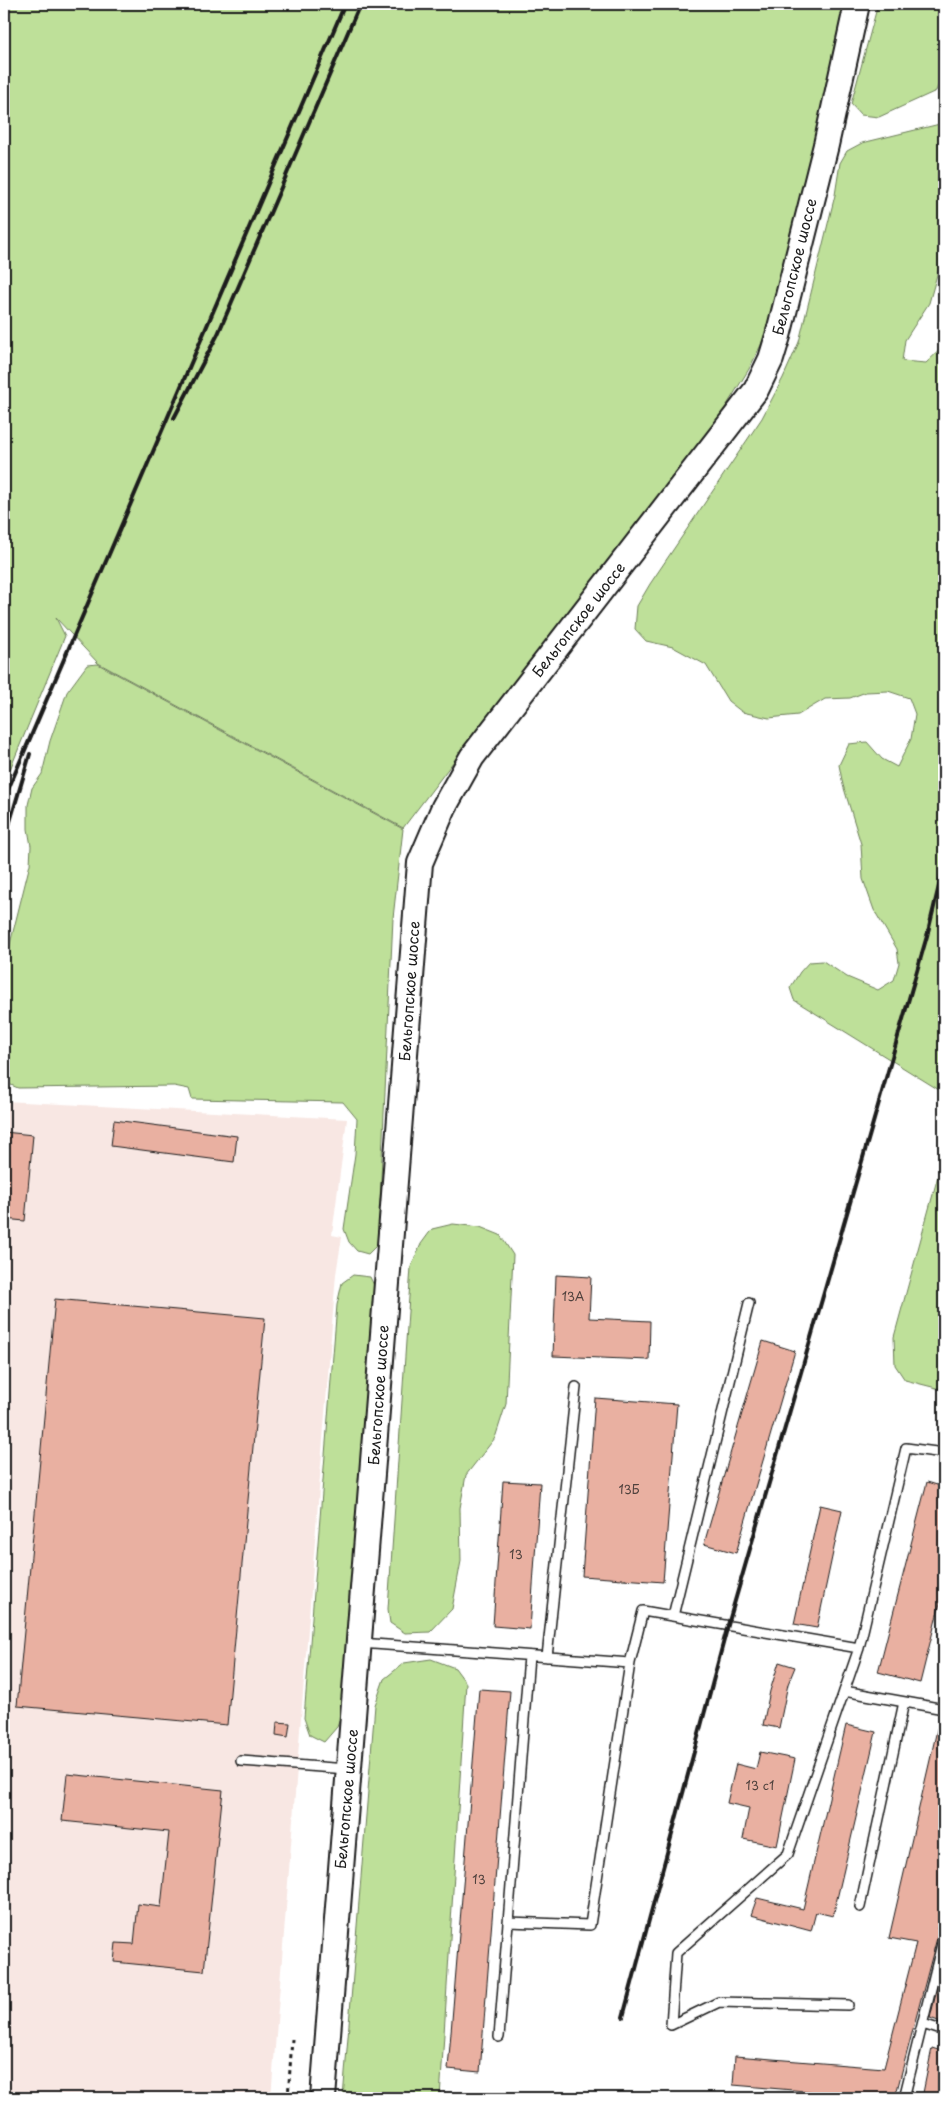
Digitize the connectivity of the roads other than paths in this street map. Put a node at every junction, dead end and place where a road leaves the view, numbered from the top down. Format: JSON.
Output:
{"nodes":[{"id":1,"x":857,"y":4,"type":"edge"},
{"id":2,"x":749,"y":1303,"type":"dead end"},
{"id":3,"x":576,"y":1387,"type":"dead end"},
{"id":4,"x":944,"y":1453,"type":"edge"},
{"id":5,"x":673,"y":1616,"type":"junction"},
{"id":6,"x":360,"y":1643,"type":"junction"},
{"id":7,"x":859,"y":1648,"type":"junction"},
{"id":8,"x":529,"y":1656,"type":"junction"},
{"id":9,"x":547,"y":1657,"type":"junction"},
{"id":10,"x":630,"y":1663,"type":"junction"},
{"id":11,"x":844,"y":1691,"type":"junction"},
{"id":12,"x":904,"y":1702,"type":"junction"},
{"id":13,"x":944,"y":1709,"type":"edge"},
{"id":14,"x":241,"y":1761,"type":"dead end"},
{"id":15,"x":350,"y":1769,"type":"junction"},
{"id":16,"x":860,"y":1907,"type":"dead end"},
{"id":17,"x":508,"y":1922,"type":"junction"},
{"id":18,"x":944,"y":1936,"type":"edge"},
{"id":19,"x":848,"y":2005,"type":"dead end"},
{"id":20,"x":923,"y":2024,"type":"junction"},
{"id":21,"x":944,"y":2031,"type":"edge"},
{"id":22,"x":499,"y":2038,"type":"dead end"},
{"id":23,"x":323,"y":2098,"type":"edge"},
{"id":24,"x":904,"y":2098,"type":"edge"}],
"edges":[{"from":1,"to":6,"type":"street","name":"Бельгопское шоссе"},
{"from":2,"to":5,"type":"lane"},
{"from":3,"to":9,"type":"lane"},
{"from":4,"to":7,"type":"lane"},
{"from":5,"to":7,"type":"lane"},
{"from":5,"to":10,"type":"lane"},
{"from":6,"to":8,"type":"lane"},
{"from":6,"to":15,"type":"street","name":"Бельгопское шоссе"},
{"from":7,"to":11,"type":"lane"},
{"from":8,"to":9,"type":"lane"},
{"from":8,"to":17,"type":"lane"},
{"from":9,"to":10,"type":"lane"},
{"from":10,"to":17,"type":"lane"},
{"from":11,"to":12,"type":"lane"},
{"from":11,"to":19,"type":"lane"},
{"from":12,"to":13,"type":"lane"},
{"from":12,"to":16,"type":"lane"},
{"from":14,"to":15,"type":"lane"},
{"from":15,"to":23,"type":"street","name":"Бельгопское шоссе"},
{"from":17,"to":22,"type":"lane"},
{"from":18,"to":20,"type":"lane"},
{"from":20,"to":21,"type":"lane"},
{"from":20,"to":24,"type":"lane"}]}
